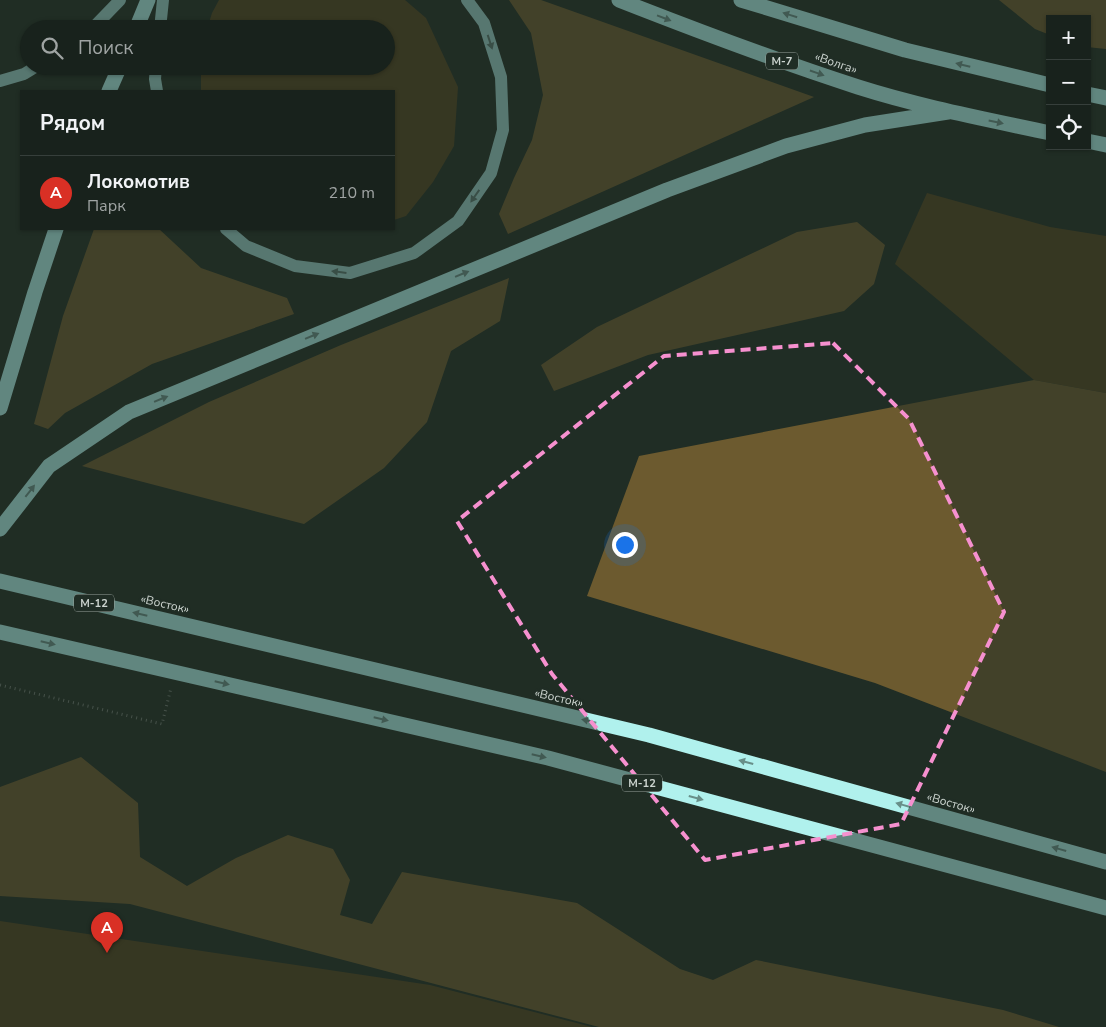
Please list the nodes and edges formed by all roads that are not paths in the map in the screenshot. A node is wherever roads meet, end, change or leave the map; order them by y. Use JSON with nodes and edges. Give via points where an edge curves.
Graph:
{"nodes":[{"id":1,"x":120,"y":0,"type":"edge"},
{"id":2,"x":148,"y":0,"type":"edge"},
{"id":3,"x":164,"y":0,"type":"edge"},
{"id":4,"x":467,"y":0,"type":"edge"},
{"id":5,"x":619,"y":0,"type":"edge"},
{"id":6,"x":741,"y":0,"type":"edge"},
{"id":7,"x":101,"y":20,"type":"edge"},
{"id":8,"x":140,"y":20,"type":"edge"},
{"id":9,"x":161,"y":20,"type":"edge"},
{"id":10,"x":21,"y":75,"type":"edge"},
{"id":11,"x":116,"y":75,"type":"edge"},
{"id":12,"x":155,"y":75,"type":"edge"},
{"id":13,"x":0,"y":81,"type":"edge"},
{"id":14,"x":1046,"y":84,"type":"edge"},
{"id":15,"x":109,"y":90,"type":"edge"},
{"id":16,"x":157,"y":90,"type":"edge"},
{"id":17,"x":1091,"y":95,"type":"edge"},
{"id":18,"x":1106,"y":98,"type":"edge"},
{"id":19,"x":948,"y":112,"type":"junction"},
{"id":20,"x":1046,"y":132,"type":"edge"},
{"id":21,"x":1091,"y":142,"type":"edge"},
{"id":22,"x":1106,"y":145,"type":"edge"},
{"id":23,"x":56,"y":230,"type":"edge"},
{"id":24,"x":227,"y":230,"type":"edge"},
{"id":25,"x":0,"y":408,"type":"edge"},
{"id":26,"x":0,"y":529,"type":"edge"},
{"id":27,"x":0,"y":581,"type":"edge"},
{"id":28,"x":0,"y":632,"type":"edge"},
{"id":29,"x":1106,"y":862,"type":"edge"},
{"id":30,"x":1106,"y":908,"type":"edge"}],
"edges":[{"from":1,"to":7,"type":"main road"},
{"from":2,"to":8,"type":"highway"},
{"from":3,"to":9,"type":"main road"},
{"from":4,"to":24,"type":"main road","one_way":true,"via":[[484,23],[501,77],[503,130],[491,172],[458,221],[414,253],[350,273],[295,266],[246,246]]},
{"from":5,"to":19,"type":"highway","name":"«Волга»","number":"М-7","one_way":true,"via":[[850,84]]},
{"from":14,"to":6,"type":"highway","one_way":true,"via":[[905,50]]},
{"from":10,"to":13,"type":"main road"},
{"from":11,"to":15,"type":"highway"},
{"from":12,"to":16,"type":"main road"},
{"from":17,"to":18,"type":"highway"},
{"from":19,"to":20,"type":"highway","name":"«Волга»","number":"М-7","one_way":true},
{"from":26,"to":19,"type":"highway","one_way":true,"via":[[49,466],[129,412],[667,190],[786,146],[865,125]]},
{"from":21,"to":22,"type":"highway"},
{"from":23,"to":25,"type":"highway"},
{"from":29,"to":27,"type":"highway","name":"«Восток»","number":"М-12","one_way":true,"via":[[649,735]]},
{"from":28,"to":30,"type":"highway","number":"М-12","one_way":true,"via":[[548,758]]}]}
